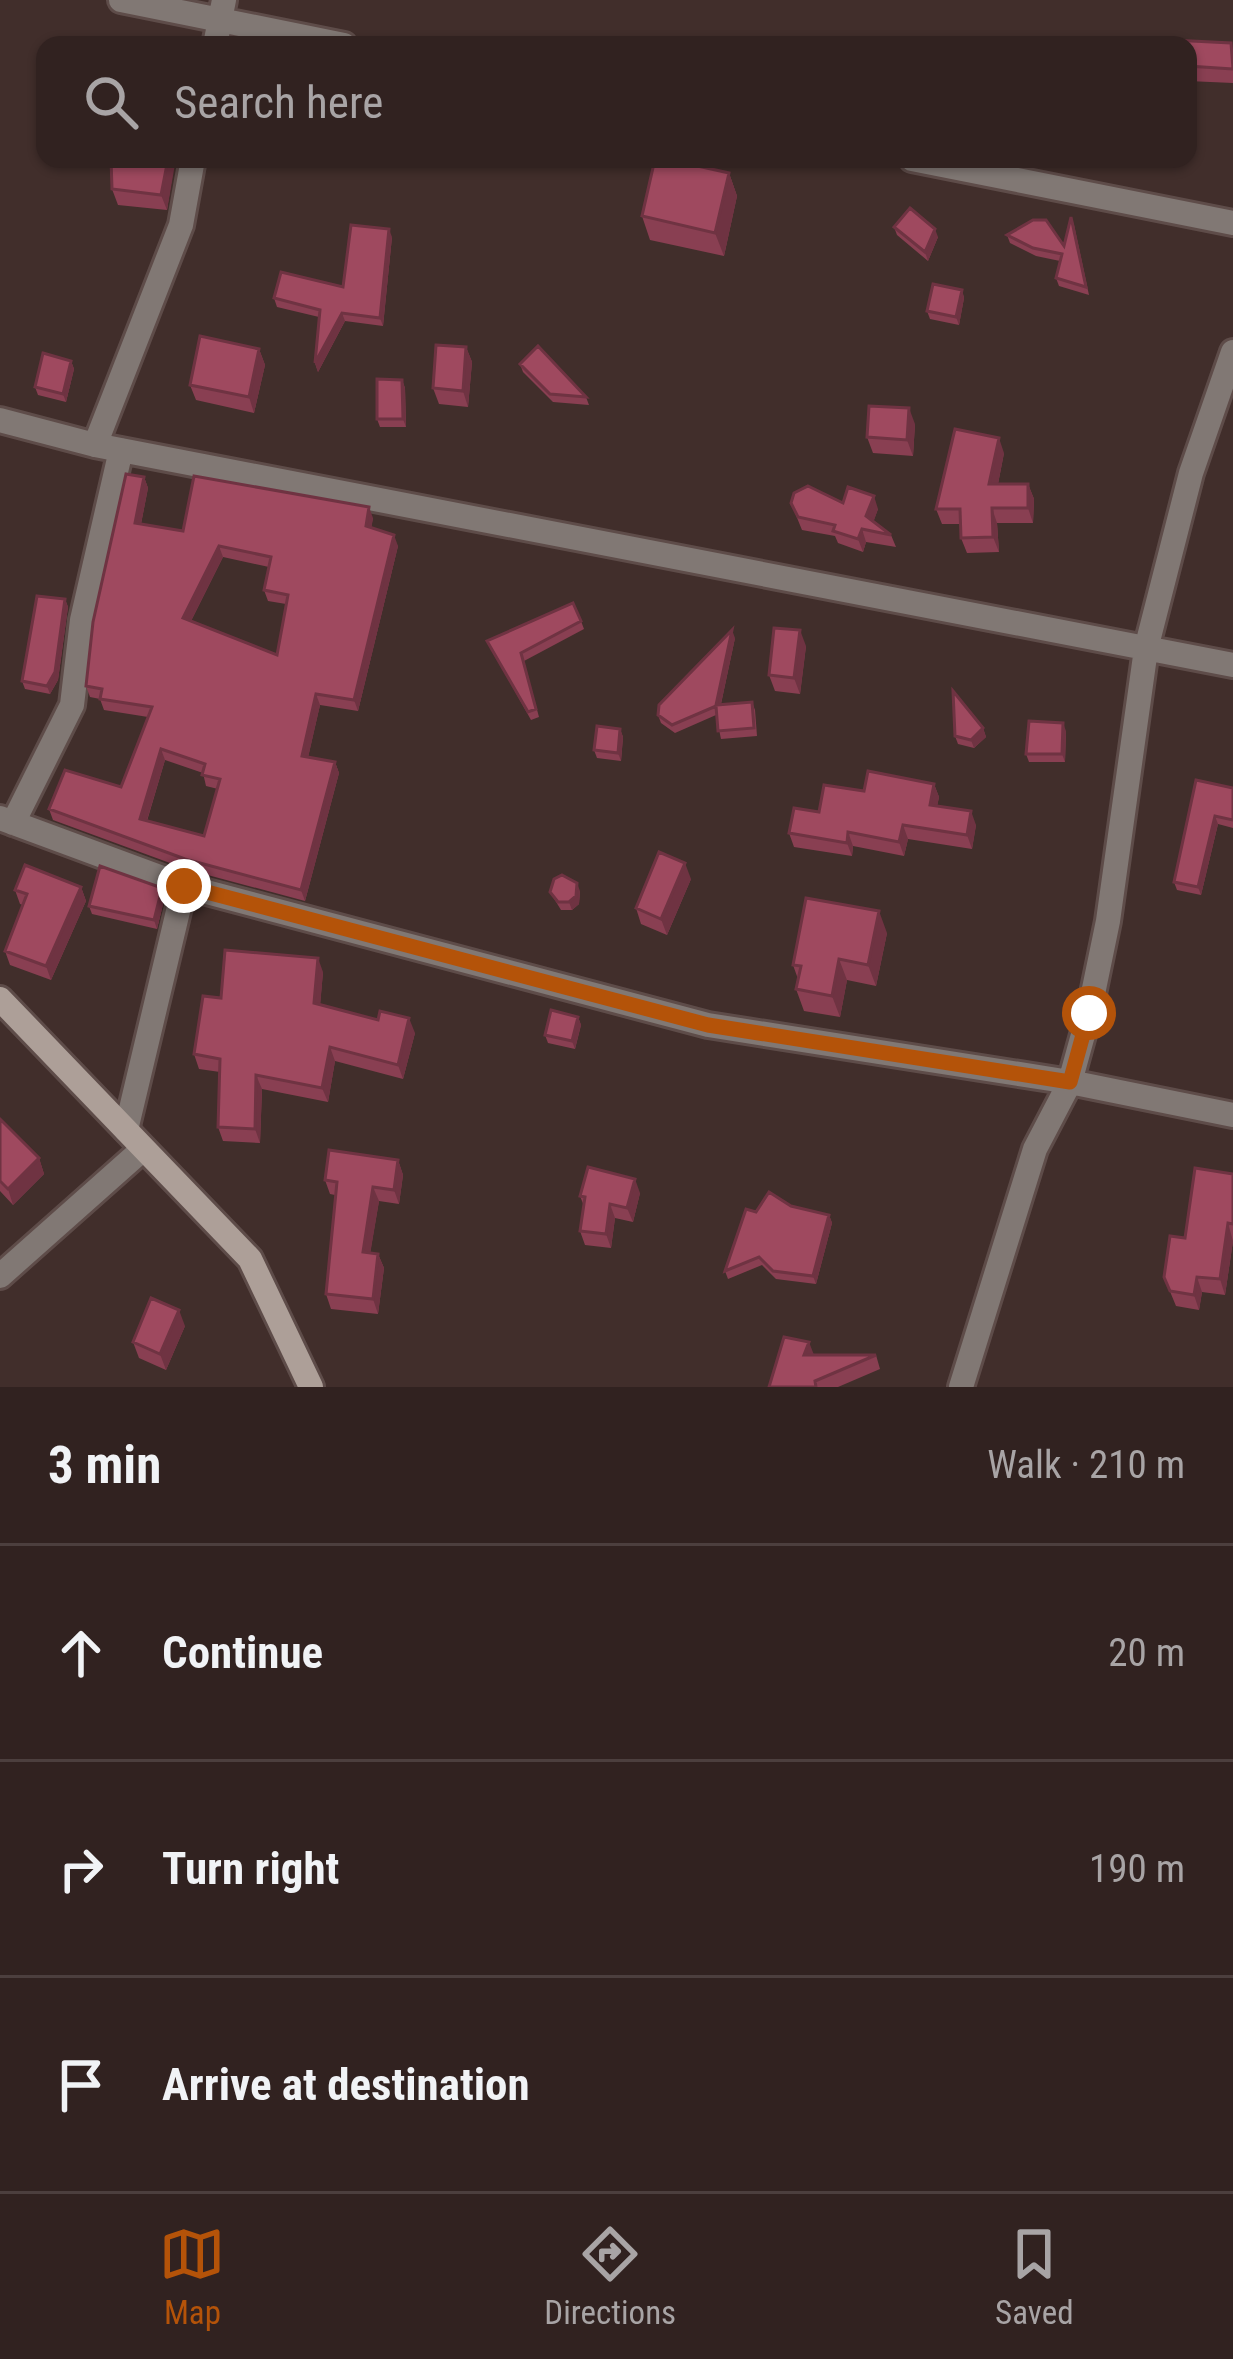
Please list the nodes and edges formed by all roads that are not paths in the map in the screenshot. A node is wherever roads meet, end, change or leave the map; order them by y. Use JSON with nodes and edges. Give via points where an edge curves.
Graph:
{"nodes":[{"id":1,"x":121,"y":0,"type":"edge"},
{"id":2,"x":220,"y":22,"type":"edge"},
{"id":3,"x":295,"y":36,"type":"edge"},
{"id":4,"x":192,"y":168,"type":"edge"},
{"id":5,"x":957,"y":168,"type":"edge"},
{"id":6,"x":1233,"y":223,"type":"edge"},
{"id":7,"x":1233,"y":352,"type":"edge"},
{"id":8,"x":0,"y":420,"type":"edge"},
{"id":9,"x":95,"y":445,"type":"junction"},
{"id":10,"x":121,"y":450,"type":"junction"},
{"id":11,"x":1146,"y":649,"type":"junction"},
{"id":12,"x":1233,"y":665,"type":"edge"},
{"id":13,"x":6,"y":820,"type":"edge"},
{"id":14,"x":184,"y":886,"type":"junction"},
{"id":15,"x":0,"y":999,"type":"edge"},
{"id":16,"x":1070,"y":1082,"type":"junction"},
{"id":17,"x":1233,"y":1115,"type":"edge"},
{"id":18,"x":135,"y":1140,"type":"junction"},
{"id":19,"x":0,"y":1276,"type":"edge"},
{"id":20,"x":310,"y":1387,"type":"edge"},
{"id":21,"x":961,"y":1387,"type":"edge"}],
"edges":[{"from":1,"to":2,"type":"street"},
{"from":2,"to":3,"type":"street"},
{"from":4,"to":9,"type":"street","via":[[181,224]]},
{"from":5,"to":6,"type":"street"},
{"from":7,"to":11,"type":"street","via":[[1191,473]]},
{"from":8,"to":9,"type":"street"},
{"from":9,"to":10,"type":"street"},
{"from":10,"to":11,"type":"street"},
{"from":10,"to":13,"type":"street","via":[[82,620],[72,705]]},
{"from":11,"to":12,"type":"street"},
{"from":11,"to":16,"type":"street","via":[[1108,920]]},
{"from":13,"to":14,"type":"street"},
{"from":14,"to":16,"type":"street","via":[[708,1025]]},
{"from":14,"to":18,"type":"street"},
{"from":15,"to":18,"type":"main road"},
{"from":16,"to":17,"type":"street"},
{"from":16,"to":21,"type":"street","via":[[1035,1149]]},
{"from":18,"to":19,"type":"street"},
{"from":18,"to":20,"type":"main road","via":[[250,1259]]}]}
